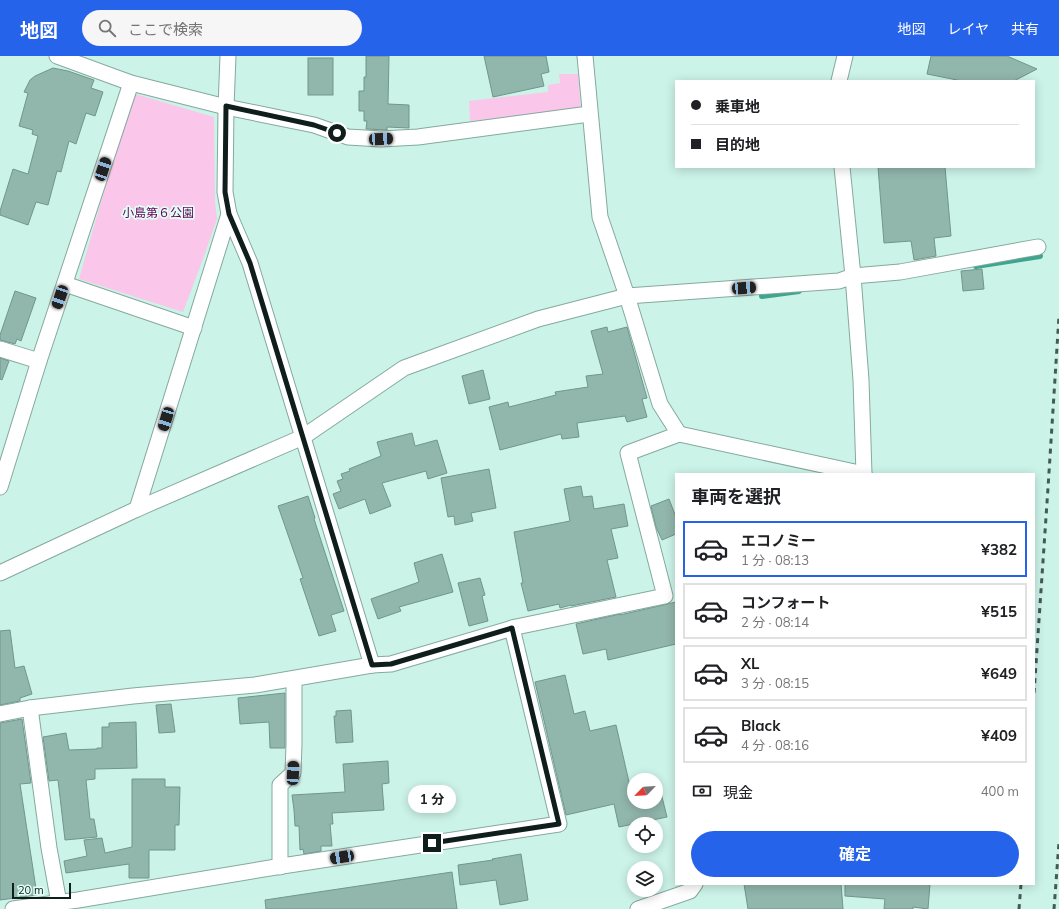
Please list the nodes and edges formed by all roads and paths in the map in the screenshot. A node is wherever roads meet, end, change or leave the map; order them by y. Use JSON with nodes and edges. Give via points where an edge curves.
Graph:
{"nodes":[{"id":1,"x":57,"y":56,"type":"edge"},
{"id":2,"x":228,"y":56,"type":"edge"},
{"id":3,"x":585,"y":56,"type":"edge"},
{"id":4,"x":845,"y":56,"type":"edge"},
{"id":5,"x":839,"y":80,"type":"edge"},
{"id":6,"x":131,"y":83,"type":"junction"},
{"id":7,"x":226,"y":106,"type":"junction"},
{"id":8,"x":590,"y":114,"type":"junction"},
{"id":9,"x":842,"y":168,"type":"edge"},
{"id":10,"x":229,"y":214,"type":"junction"},
{"id":11,"x":1038,"y":247,"type":"dead end"},
{"id":12,"x":853,"y":276,"type":"junction"},
{"id":13,"x":65,"y":284,"type":"junction"},
{"id":14,"x":626,"y":296,"type":"junction"},
{"id":15,"x":194,"y":328,"type":"junction"},
{"id":16,"x":0,"y":349,"type":"edge"},
{"id":17,"x":39,"y":361,"type":"junction"},
{"id":18,"x":678,"y":434,"type":"junction"},
{"id":19,"x":303,"y":438,"type":"junction"},
{"id":20,"x":859,"y":473,"type":"edge"},
{"id":21,"x":864,"y":473,"type":"edge"},
{"id":22,"x":0,"y":487,"type":"edge"},
{"id":23,"x":137,"y":509,"type":"junction"},
{"id":24,"x":0,"y":573,"type":"edge"},
{"id":25,"x":512,"y":628,"type":"junction"},
{"id":26,"x":372,"y":665,"type":"junction"},
{"id":27,"x":294,"y":679,"type":"junction"},
{"id":28,"x":30,"y":708,"type":"junction"},
{"id":29,"x":0,"y":714,"type":"edge"},
{"id":30,"x":280,"y":867,"type":"junction"},
{"id":31,"x":694,"y":885,"type":"edge"},
{"id":32,"x":59,"y":903,"type":"junction"},
{"id":33,"x":13,"y":909,"type":"edge"},
{"id":34,"x":638,"y":909,"type":"edge"}],
"edges":[{"from":1,"to":6,"type":"street"},
{"from":2,"to":7,"type":"street"},
{"from":3,"to":8,"type":"street"},
{"from":4,"to":5,"type":"street"},
{"from":6,"to":7,"type":"street"},
{"from":6,"to":13,"type":"street"},
{"from":7,"to":8,"type":"street","via":[[314,125],[348,137],[381,139],[418,137]]},
{"from":7,"to":10,"type":"street","via":[[225,192]]},
{"from":8,"to":14,"type":"street","via":[[600,217]]},
{"from":9,"to":12,"type":"street"},
{"from":10,"to":15,"type":"street"},
{"from":10,"to":19,"type":"street","via":[[250,263]]},
{"from":11,"to":12,"type":"street","via":[[900,272]]},
{"from":12,"to":14,"type":"street","via":[[839,281]]},
{"from":12,"to":21,"type":"street","via":[[861,380]]},
{"from":13,"to":15,"type":"street"},
{"from":13,"to":17,"type":"street"},
{"from":14,"to":18,"type":"street","via":[[660,404]]},
{"from":14,"to":19,"type":"street","via":[[538,319],[404,368]]},
{"from":15,"to":23,"type":"street"},
{"from":16,"to":17,"type":"street"},
{"from":17,"to":22,"type":"street"},
{"from":18,"to":20,"type":"street"},
{"from":18,"to":25,"type":"street","via":[[628,453],[665,596]]},
{"from":19,"to":23,"type":"street"},
{"from":19,"to":26,"type":"street"},
{"from":23,"to":24,"type":"street"},
{"from":25,"to":26,"type":"street","via":[[391,664]]},
{"from":25,"to":30,"type":"street","via":[[559,824]]},
{"from":26,"to":27,"type":"street"},
{"from":27,"to":28,"type":"street"},
{"from":27,"to":30,"type":"street","via":[[293,773],[280,786]]},
{"from":28,"to":29,"type":"street"},
{"from":28,"to":32,"type":"street"},
{"from":30,"to":32,"type":"street"},
{"from":31,"to":34,"type":"street","via":[[690,892]]},
{"from":32,"to":33,"type":"street"}]}
